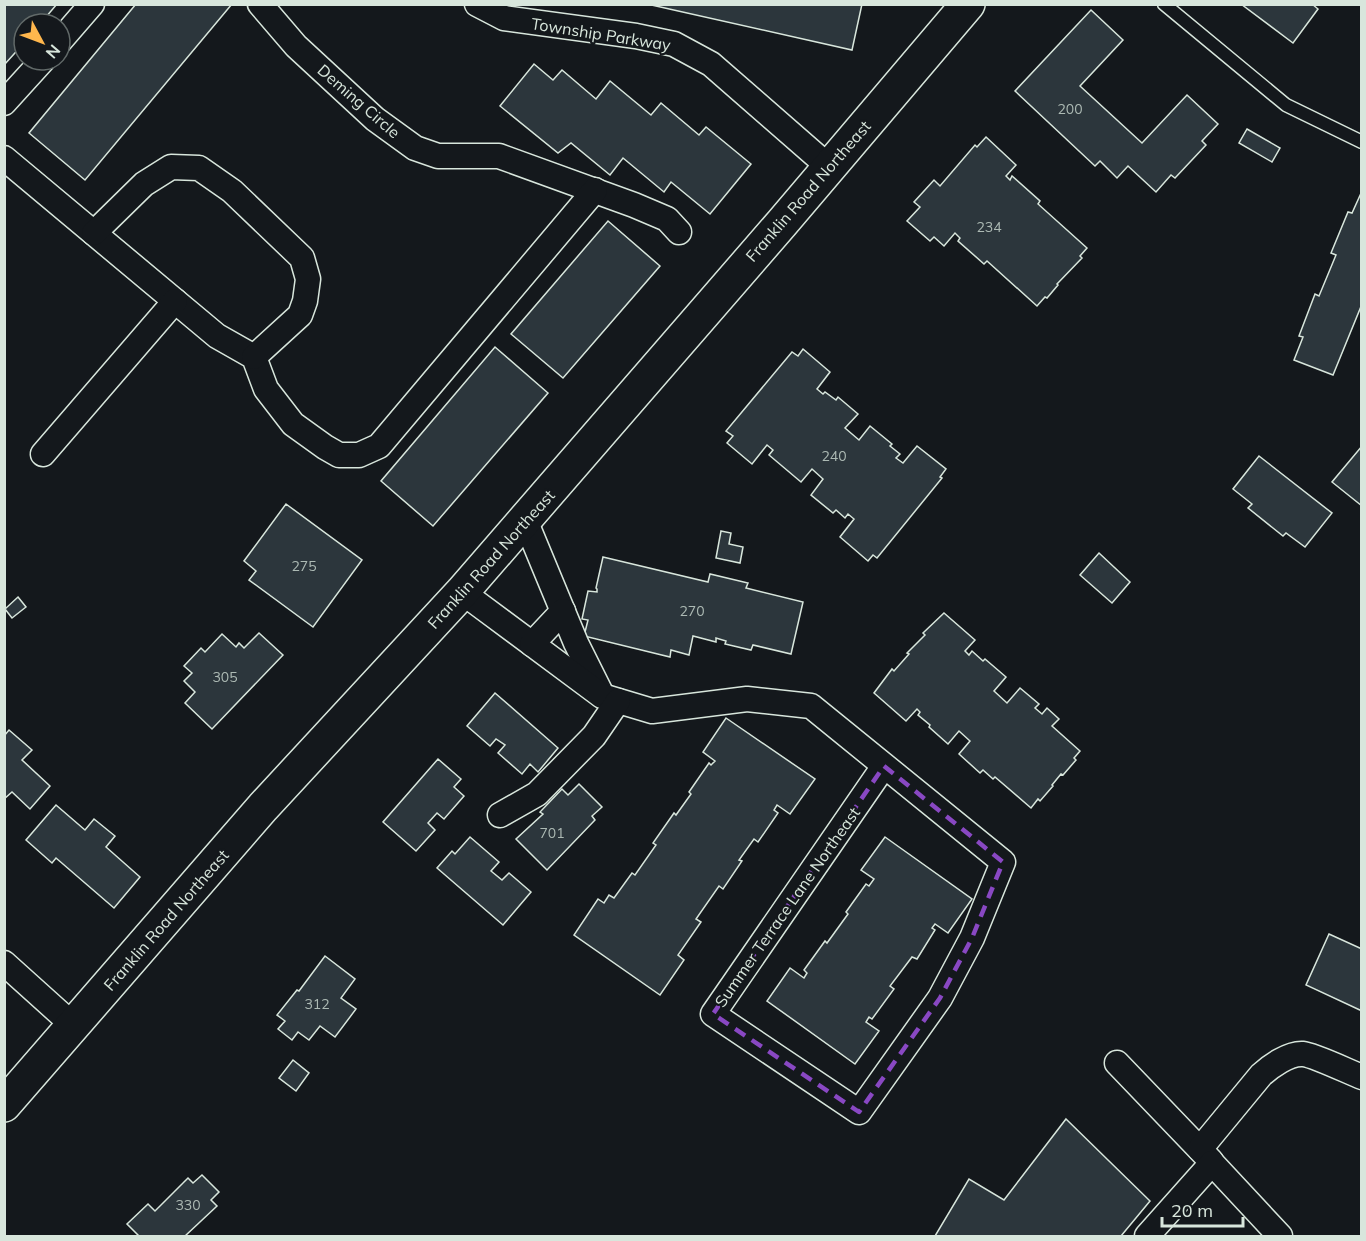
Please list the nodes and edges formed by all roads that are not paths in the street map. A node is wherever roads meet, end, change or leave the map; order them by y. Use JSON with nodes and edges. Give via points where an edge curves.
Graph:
{"nodes":[{"id":1,"x":92,"y":4,"type":"edge"},
{"id":2,"x":260,"y":4,"type":"edge"},
{"id":3,"x":477,"y":4,"type":"edge"},
{"id":4,"x":968,"y":4,"type":"edge"},
{"id":5,"x":1164,"y":4,"type":"edge"},
{"id":6,"x":72,"y":26,"type":"edge"},
{"id":7,"x":32,"y":72,"type":"edge"},
{"id":8,"x":4,"y":103,"type":"edge"},
{"id":9,"x":1362,"y":142,"type":"edge"},
{"id":10,"x":4,"y":158,"type":"edge"},
{"id":11,"x":829,"y":167,"type":"junction"},
{"id":12,"x":595,"y":190,"type":"junction"},
{"id":13,"x":679,"y":232,"type":"dead end"},
{"id":14,"x":94,"y":233,"type":"junction"},
{"id":15,"x":175,"y":301,"type":"junction"},
{"id":16,"x":254,"y":357,"type":"junction"},
{"id":17,"x":43,"y":454,"type":"dead end"},
{"id":18,"x":525,"y":520,"type":"junction"},
{"id":19,"x":462,"y":592,"type":"junction"},
{"id":20,"x":563,"y":611,"type":"junction"},
{"id":21,"x":532,"y":644,"type":"junction"},
{"id":22,"x":610,"y":698,"type":"junction"},
{"id":23,"x":884,"y":766,"type":"junction"},
{"id":24,"x":500,"y":815,"type":"dead end"},
{"id":25,"x":4,"y":963,"type":"edge"},
{"id":26,"x":74,"y":1026,"type":"junction"},
{"id":27,"x":1117,"y":1063,"type":"dead end"},
{"id":28,"x":1362,"y":1077,"type":"edge"},
{"id":29,"x":4,"y":1105,"type":"edge"},
{"id":30,"x":1206,"y":1156,"type":"junction"},
{"id":31,"x":1147,"y":1236,"type":"edge"},
{"id":32,"x":1280,"y":1236,"type":"edge"}],
"edges":[{"from":1,"to":6,"type":"street"},
{"from":2,"to":12,"type":"street","name":"Deming Circle","via":[[296,46],[366,111],[415,148],[438,156],[499,156]]},
{"from":3,"to":11,"type":"street","name":"Township Parkway","via":[[504,18],[674,44],[711,64]]},
{"from":4,"to":11,"type":"street","name":"Franklin Road Northeast"},
{"from":5,"to":9,"type":"lane","via":[[1286,105]]},
{"from":7,"to":8,"type":"street"},
{"from":10,"to":14,"type":"street"},
{"from":11,"to":18,"type":"street","name":"Franklin Road Northeast"},
{"from":12,"to":13,"type":"street","name":"Deming Circle","via":[[667,219]]},
{"from":12,"to":16,"type":"street","via":[[379,446],[359,455],[339,455],[292,424],[266,388]]},
{"from":14,"to":15,"type":"street"},
{"from":14,"to":16,"type":"street","via":[[144,184],[171,167],[199,168],[232,191],[302,258],[308,279],[300,315]]},
{"from":15,"to":16,"type":"street","via":[[217,336]]},
{"from":15,"to":17,"type":"street"},
{"from":18,"to":19,"type":"street","name":"Franklin Road Northeast"},
{"from":18,"to":20,"type":"street"},
{"from":19,"to":21,"type":"street","name":"Summer Terrace Lane Northeast"},
{"from":19,"to":26,"type":"street","name":"Franklin Road Northeast","via":[[263,807]]},
{"from":20,"to":21,"type":"street"},
{"from":20,"to":22,"type":"street"},
{"from":21,"to":22,"type":"street","name":"Summer Terrace Lane Northeast"},
{"from":22,"to":23,"type":"street","name":"Summer Terrace Lane Northeast","via":[[652,711],[747,699],[811,706]]},
{"from":22,"to":24,"type":"street","via":[[594,736],[537,794]]},
{"from":23,"to":23,"type":"street","name":"Summer Terrace Lane Northeast","via":[[1003,862],[972,938],[940,998],[859,1112],[713,1014]]},
{"from":25,"to":26,"type":"street"},
{"from":26,"to":29,"type":"street","name":"Franklin Road Northeast"},
{"from":27,"to":30,"type":"street"},
{"from":28,"to":30,"type":"street","via":[[1303,1054],[1271,1066]]},
{"from":30,"to":31,"type":"street"},
{"from":30,"to":32,"type":"street"}]}
